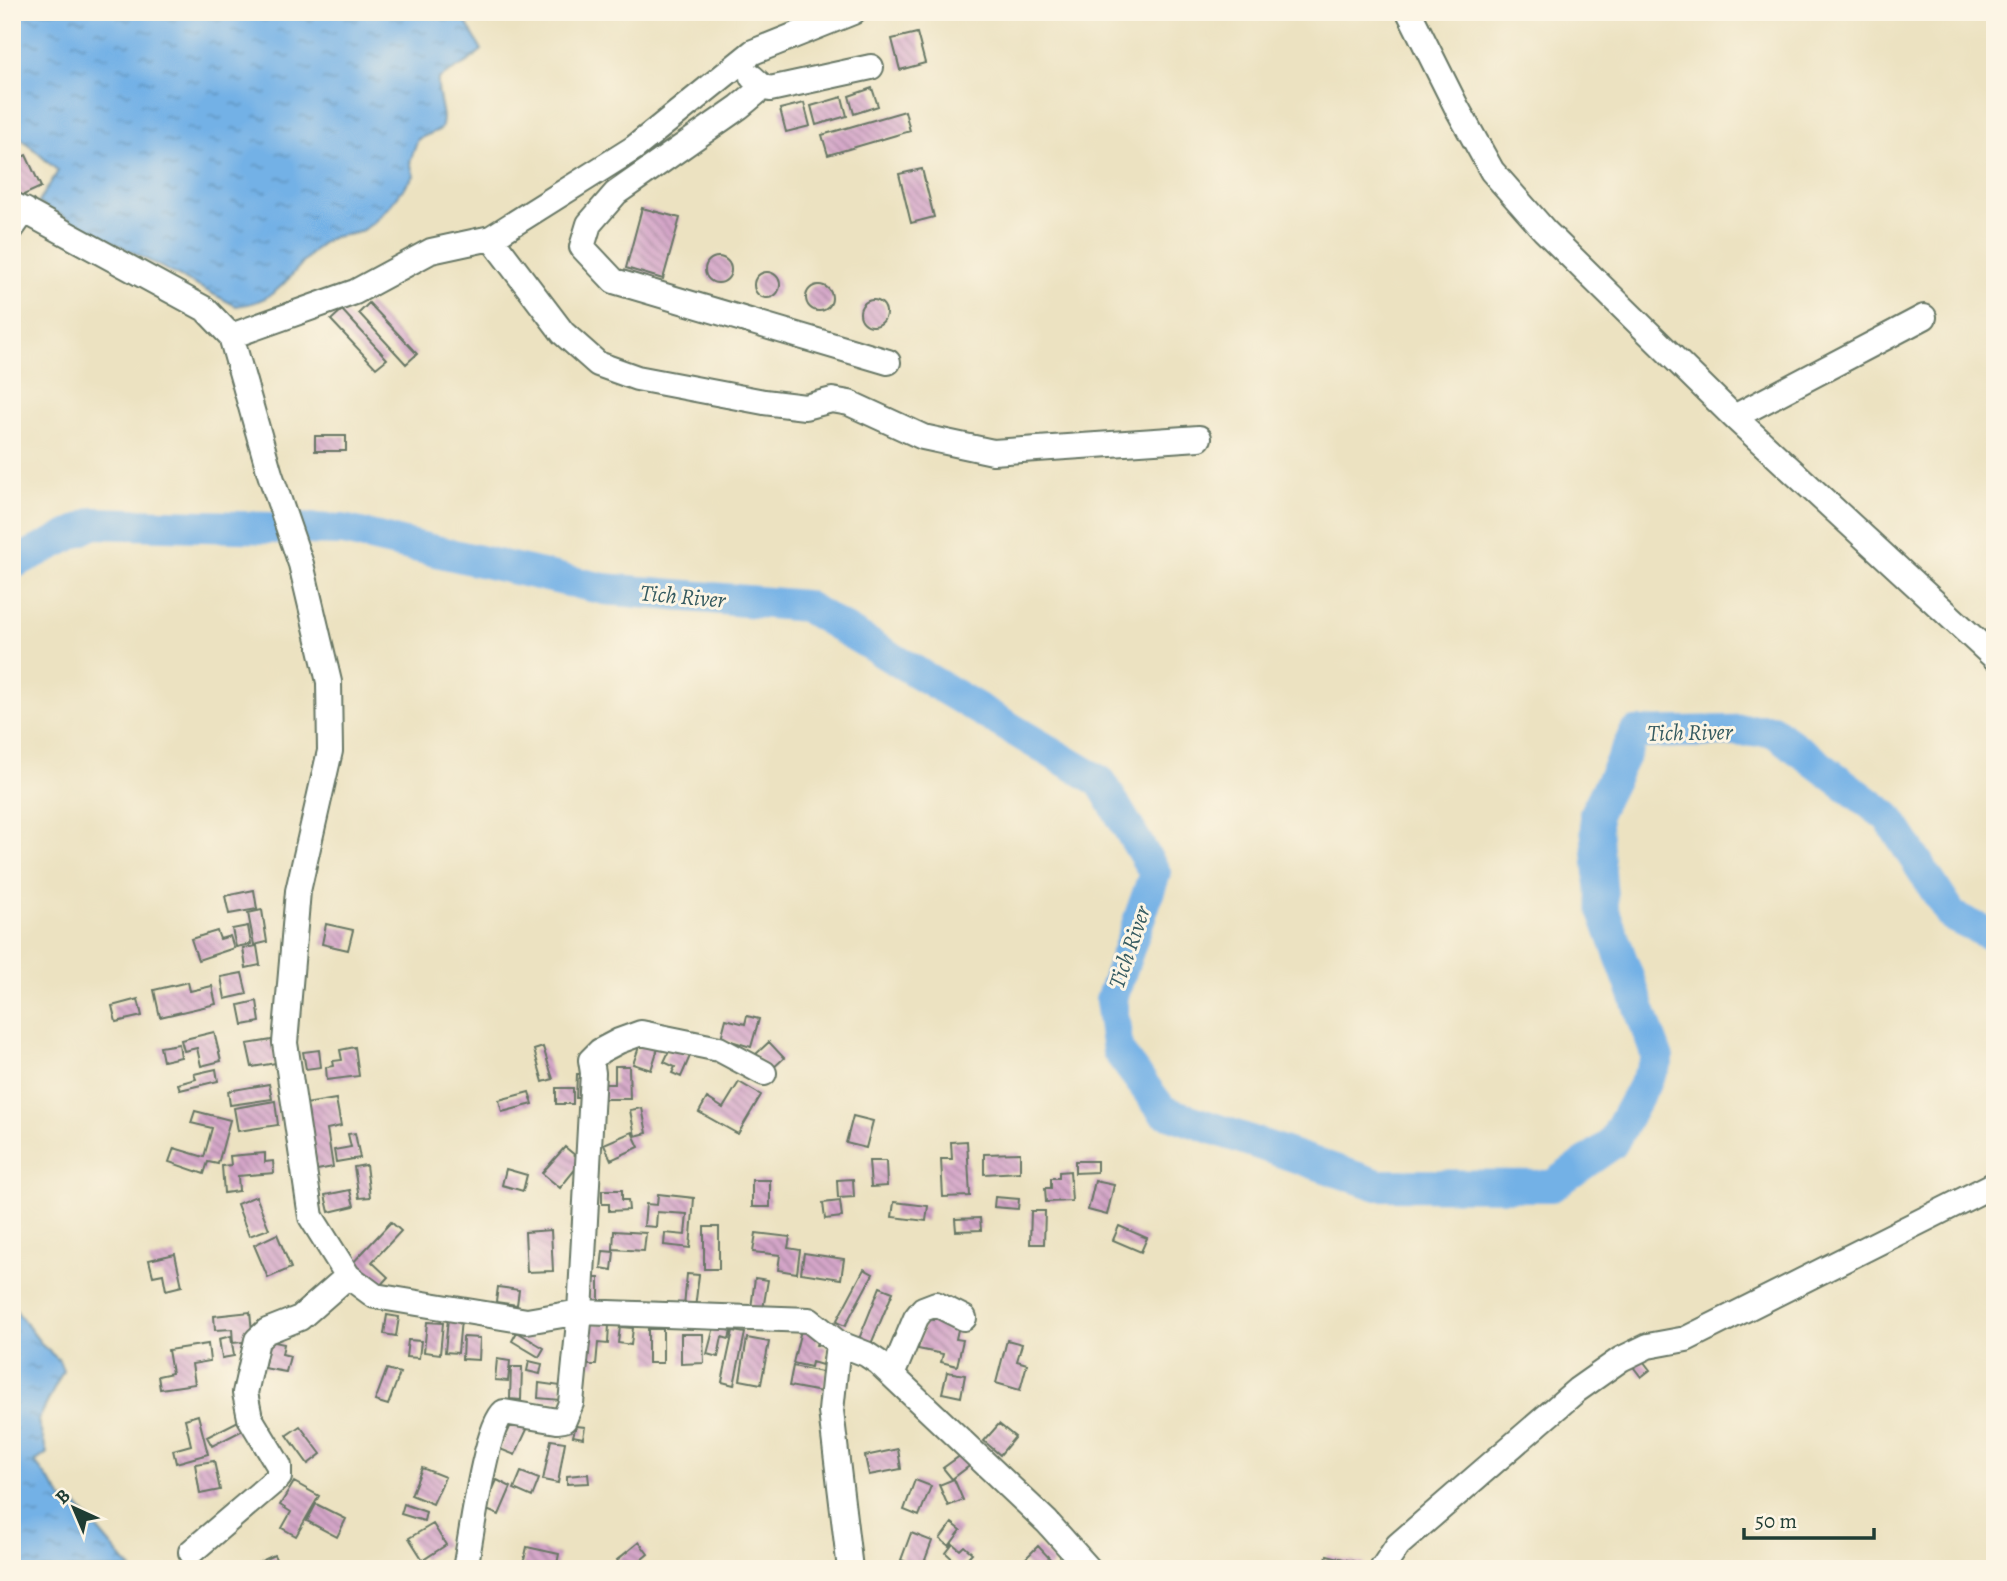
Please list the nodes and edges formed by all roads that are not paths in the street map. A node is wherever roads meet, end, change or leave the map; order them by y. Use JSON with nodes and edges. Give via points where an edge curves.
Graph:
{"nodes":[{"id":1,"x":853,"y":12,"type":"edge"},
{"id":2,"x":1409,"y":12,"type":"edge"},
{"id":3,"x":738,"y":64,"type":"junction"},
{"id":4,"x":871,"y":67,"type":"dead end"},
{"id":5,"x":763,"y":87,"type":"junction"},
{"id":6,"x":16,"y":214,"type":"edge"},
{"id":7,"x":491,"y":238,"type":"junction"},
{"id":8,"x":1924,"y":317,"type":"dead end"},
{"id":9,"x":231,"y":336,"type":"junction"},
{"id":10,"x":888,"y":362,"type":"dead end"},
{"id":11,"x":1734,"y":417,"type":"junction"},
{"id":12,"x":1199,"y":438,"type":"dead end"},
{"id":13,"x":1995,"y":657,"type":"edge"},
{"id":14,"x":764,"y":1073,"type":"dead end"},
{"id":15,"x":1995,"y":1184,"type":"edge"},
{"id":16,"x":348,"y":1276,"type":"junction"},
{"id":17,"x":580,"y":1312,"type":"junction"},
{"id":18,"x":964,"y":1318,"type":"dead end"},
{"id":19,"x":838,"y":1343,"type":"junction"},
{"id":20,"x":892,"y":1375,"type":"junction"},
{"id":21,"x":191,"y":1552,"type":"dead end"},
{"id":22,"x":465,"y":1569,"type":"edge"},
{"id":23,"x":850,"y":1569,"type":"edge"},
{"id":24,"x":1089,"y":1569,"type":"edge"},
{"id":25,"x":1382,"y":1569,"type":"edge"}],
"edges":[{"from":1,"to":3,"type":"street","via":[[753,52]]},
{"from":2,"to":11,"type":"street","via":[[1492,171],[1544,230]]},
{"from":3,"to":5,"type":"street"},
{"from":3,"to":7,"type":"street","via":[[634,148]]},
{"from":4,"to":5,"type":"street","via":[[782,88]]},
{"from":5,"to":10,"type":"street","via":[[616,192],[589,224],[582,247],[614,281]]},
{"from":6,"to":9,"type":"street","via":[[205,309]]},
{"from":7,"to":9,"type":"street","via":[[431,251],[355,292]]},
{"from":7,"to":12,"type":"street","via":[[564,333],[598,364],[637,379],[777,404],[805,407],[832,400],[849,402],[923,437],[993,452]]},
{"from":8,"to":11,"type":"street"},
{"from":9,"to":16,"type":"street","via":[[300,564],[329,682],[330,751],[298,891],[285,1043],[311,1217]]},
{"from":11,"to":13,"type":"street"},
{"from":14,"to":17,"type":"street","via":[[719,1049],[641,1033],[600,1051],[591,1060]]},
{"from":15,"to":25,"type":"street","via":[[1686,1339],[1648,1346],[1620,1359],[1577,1390],[1398,1545]]},
{"from":16,"to":17,"type":"street","via":[[375,1296],[527,1321]]},
{"from":16,"to":21,"type":"street","via":[[300,1318],[257,1340],[245,1393],[250,1418],[279,1466],[279,1477]]},
{"from":17,"to":19,"type":"street","via":[[809,1320]]},
{"from":17,"to":22,"type":"street","via":[[571,1403],[564,1420],[504,1412],[496,1421]]},
{"from":18,"to":20,"type":"street","via":[[936,1304],[923,1309]]},
{"from":19,"to":20,"type":"street","via":[[866,1354]]},
{"from":19,"to":23,"type":"street","via":[[831,1411]]},
{"from":20,"to":24,"type":"street","via":[[1047,1522]]}]}
